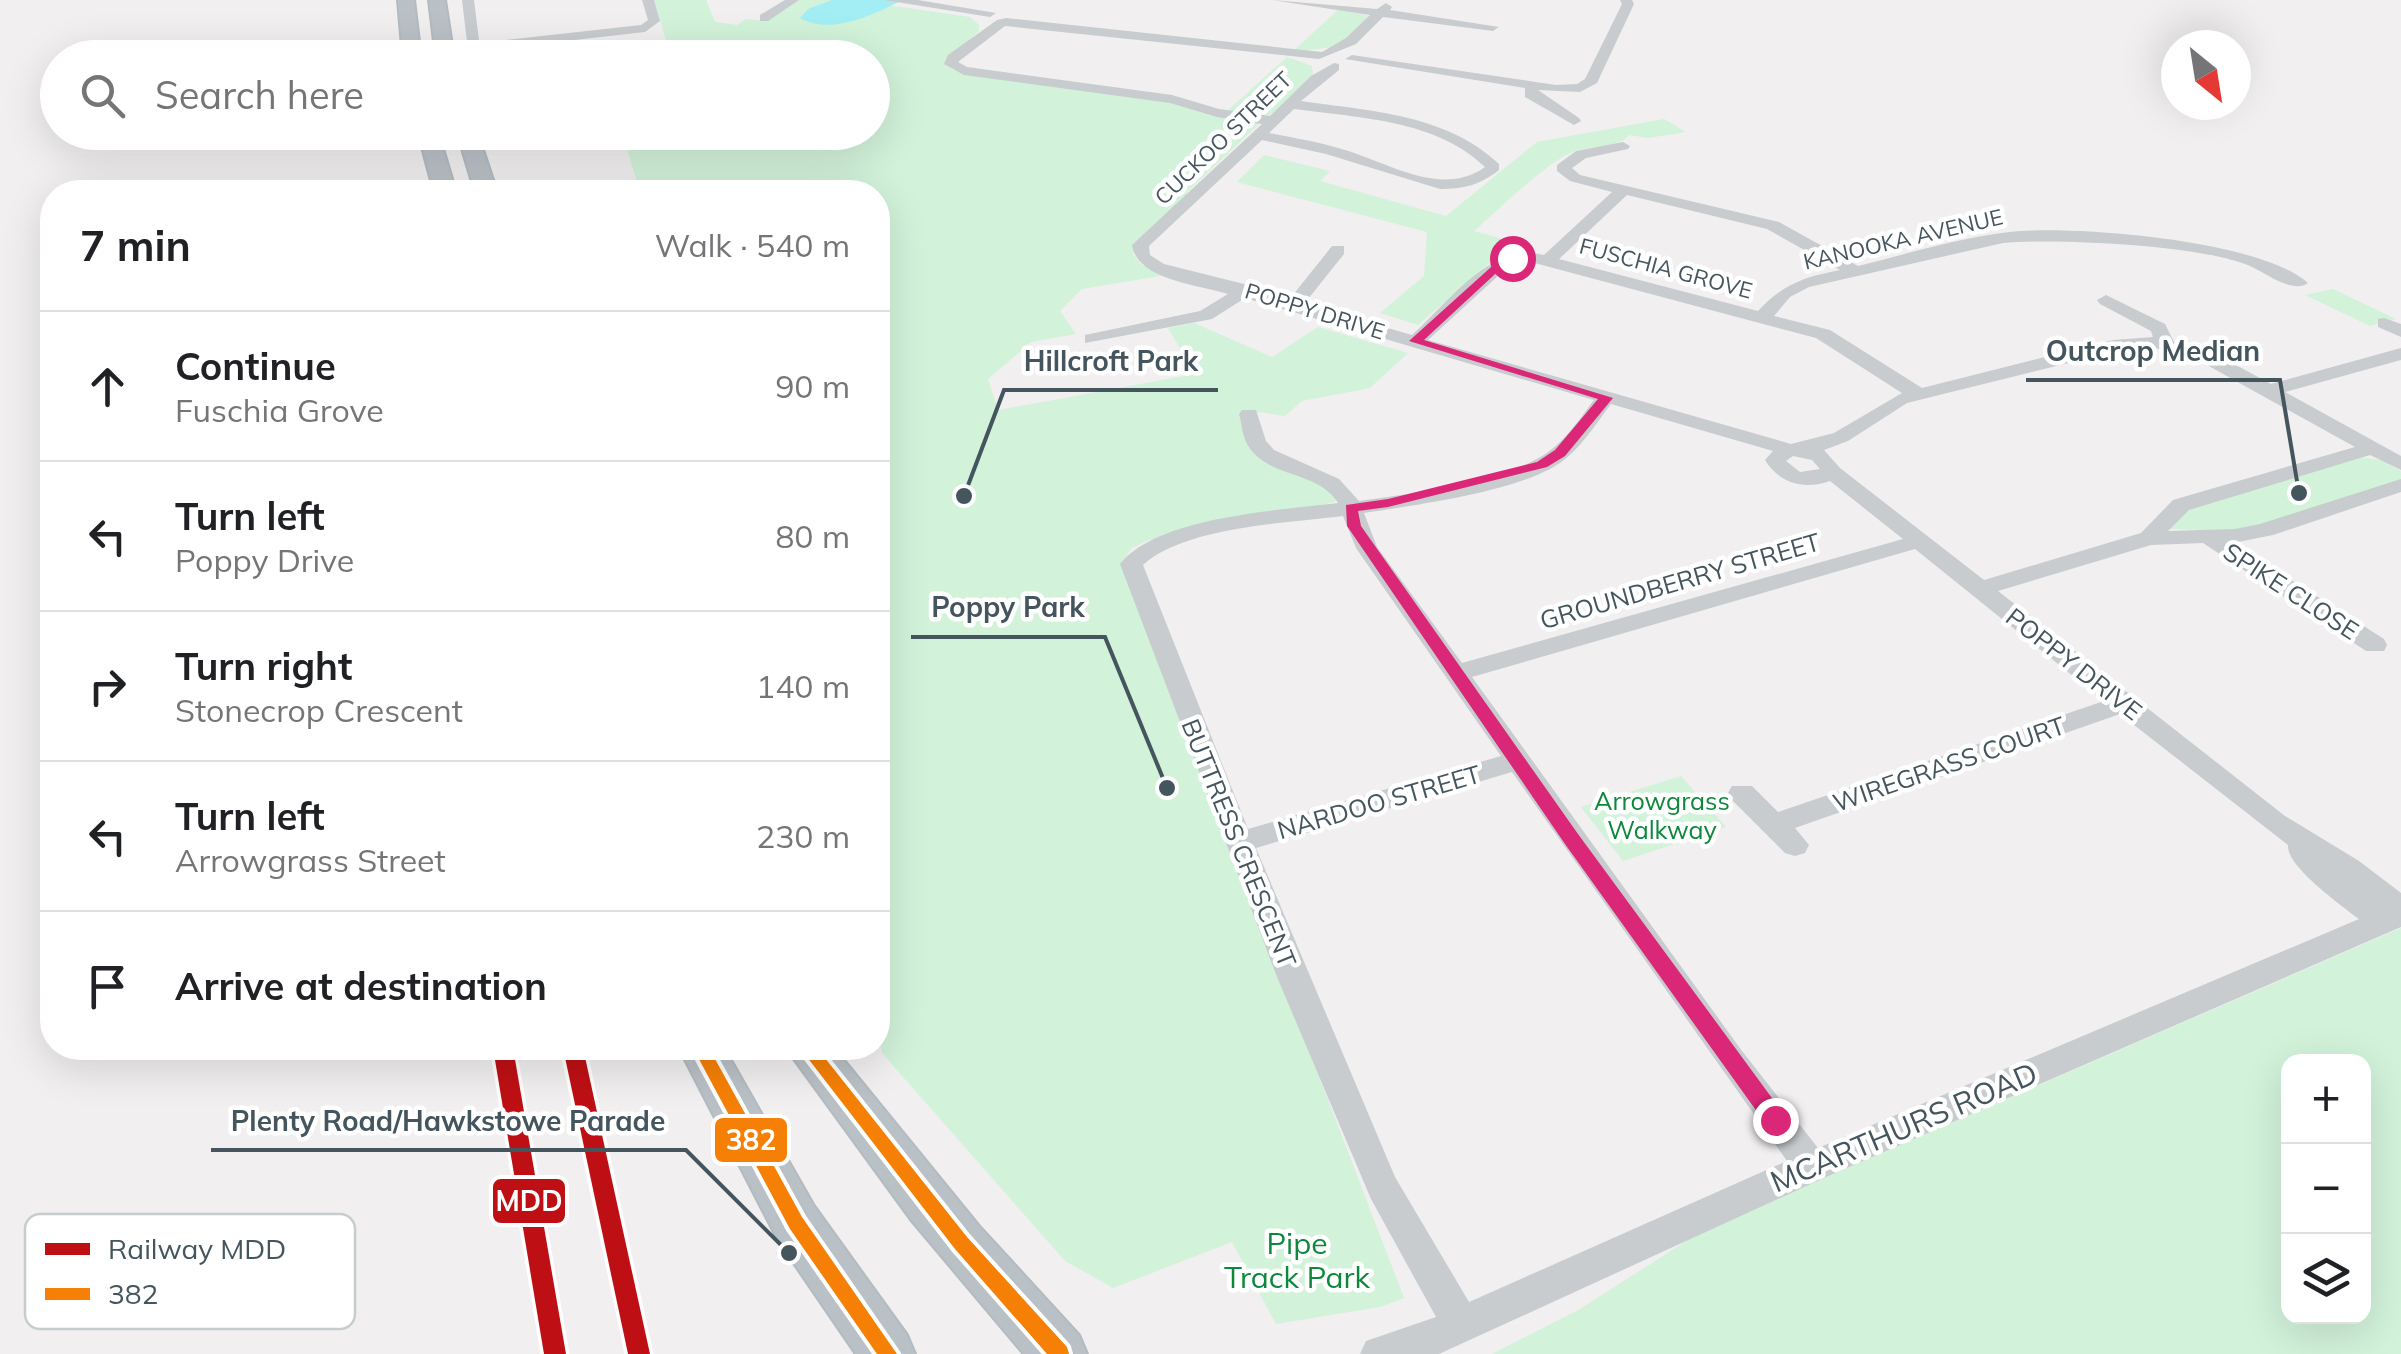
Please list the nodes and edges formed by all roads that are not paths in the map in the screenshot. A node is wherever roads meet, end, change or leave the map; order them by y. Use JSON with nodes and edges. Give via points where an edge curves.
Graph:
{"nodes":[{"id":1,"x":406,"y":0,"type":"edge"},
{"id":2,"x":436,"y":0,"type":"edge"},
{"id":3,"x":468,"y":0,"type":"edge"},
{"id":4,"x":648,"y":0,"type":"edge"},
{"id":5,"x":793,"y":0,"type":"edge"},
{"id":6,"x":890,"y":0,"type":"edge"},
{"id":7,"x":1278,"y":0,"type":"edge"},
{"id":8,"x":1393,"y":0,"type":"edge"},
{"id":9,"x":1621,"y":4,"type":"edge"},
{"id":10,"x":1380,"y":13,"type":"junction"},
{"id":11,"x":764,"y":18,"type":"dead end"},
{"id":12,"x":999,"y":18,"type":"junction"},
{"id":13,"x":1493,"y":27,"type":"dead end"},
{"id":14,"x":410,"y":40,"type":"edge"},
{"id":15,"x":442,"y":40,"type":"edge"},
{"id":16,"x":472,"y":40,"type":"edge"},
{"id":17,"x":536,"y":40,"type":"edge"},
{"id":18,"x":1350,"y":41,"type":"junction"},
{"id":19,"x":1330,"y":62,"type":"junction"},
{"id":20,"x":1536,"y":86,"type":"junction"},
{"id":21,"x":1290,"y":104,"type":"junction"},
{"id":22,"x":1272,"y":121,"type":"junction"},
{"id":23,"x":1574,"y":121,"type":"dead end"},
{"id":24,"x":1258,"y":135,"type":"junction"},
{"id":25,"x":1623,"y":146,"type":"dead end"},
{"id":26,"x":433,"y":150,"type":"edge"},
{"id":27,"x":473,"y":150,"type":"edge"},
{"id":28,"x":442,"y":180,"type":"edge"},
{"id":29,"x":482,"y":180,"type":"edge"},
{"id":30,"x":1624,"y":190,"type":"junction"},
{"id":31,"x":1338,"y":250,"type":"dead end"},
{"id":32,"x":1149,"y":256,"type":"joint"},
{"id":33,"x":1549,"y":260,"type":"junction"},
{"id":34,"x":1855,"y":270,"type":"junction"},
{"id":35,"x":2278,"y":284,"type":"dead end"},
{"id":36,"x":1246,"y":290,"type":"junction"},
{"id":37,"x":2106,"y":300,"type":"dead end"},
{"id":38,"x":1294,"y":305,"type":"junction"},
{"id":39,"x":1763,"y":317,"type":"junction"},
{"id":40,"x":1089,"y":338,"type":"dead end"},
{"id":41,"x":2164,"y":340,"type":"junction"},
{"id":42,"x":1416,"y":341,"type":"junction"},
{"id":43,"x":2401,"y":354,"type":"edge"},
{"id":44,"x":2268,"y":391,"type":"junction"},
{"id":45,"x":1918,"y":394,"type":"junction"},
{"id":46,"x":1606,"y":398,"type":"junction"},
{"id":47,"x":1249,"y":414,"type":"dead end"},
{"id":48,"x":1841,"y":436,"type":"junction"},
{"id":49,"x":2373,"y":448,"type":"junction"},
{"id":50,"x":1790,"y":454,"type":"junction"},
{"id":51,"x":2401,"y":464,"type":"edge"},
{"id":52,"x":1824,"y":471,"type":"junction"},
{"id":53,"x":2401,"y":486,"type":"edge"},
{"id":54,"x":1350,"y":508,"type":"junction"},
{"id":55,"x":2207,"y":536,"type":"junction"},
{"id":56,"x":2149,"y":538,"type":"junction"},
{"id":57,"x":1920,"y":540,"type":"junction"},
{"id":58,"x":1980,"y":589,"type":"junction"},
{"id":59,"x":2376,"y":645,"type":"dead end"},
{"id":60,"x":1456,"y":674,"type":"junction"},
{"id":61,"x":2124,"y":704,"type":"junction"},
{"id":62,"x":1518,"y":762,"type":"junction"},
{"id":63,"x":1742,"y":794,"type":"dead end"},
{"id":64,"x":1774,"y":824,"type":"junction"},
{"id":65,"x":1241,"y":842,"type":"junction"},
{"id":66,"x":1795,"y":845,"type":"dead end"},
{"id":67,"x":2395,"y":915,"type":"edge"},
{"id":68,"x":707,"y":1060,"type":"edge"},
{"id":69,"x":817,"y":1060,"type":"edge"},
{"id":70,"x":1812,"y":1167,"type":"junction"},
{"id":71,"x":1461,"y":1325,"type":"junction"},
{"id":72,"x":1397,"y":1352,"type":"edge"},
{"id":73,"x":888,"y":1354,"type":"edge"},
{"id":74,"x":1060,"y":1354,"type":"edge"}],
"edges":[{"from":1,"to":14,"type":"highway"},
{"from":2,"to":15,"type":"highway"},
{"from":3,"to":16,"type":"street"},
{"from":4,"to":17,"type":"street","via":[[654,21],[645,28]]},
{"from":5,"to":11,"type":"street"},
{"from":6,"to":12,"type":"street"},
{"from":7,"to":10,"type":"street"},
{"from":8,"to":10,"type":"street","name":"CUCKOO STREET"},
{"from":9,"to":20,"type":"street","via":[[1589,85]]},
{"from":10,"to":13,"type":"street"},
{"from":10,"to":18,"type":"street","name":"CUCKOO STREET"},
{"from":12,"to":19,"type":"street"},
{"from":12,"to":22,"type":"street","via":[[958,57],[956,69],[1172,98]]},
{"from":18,"to":19,"type":"street"},
{"from":18,"to":19,"type":"street","name":"CUCKOO STREET"},
{"from":19,"to":20,"type":"street"},
{"from":19,"to":21,"type":"street","name":"CUCKOO STREET"},
{"from":20,"to":23,"type":"street","via":[[1530,94]]},
{"from":21,"to":22,"type":"street","name":"CUCKOO STREET"},
{"from":21,"to":24,"type":"street","via":[[1418,125],[1463,144],[1494,167],[1475,181],[1443,182]]},
{"from":22,"to":24,"type":"street","name":"CUCKOO STREET"},
{"from":24,"to":32,"type":"street","name":"CUCKOO STREET","via":[[1160,230]]},
{"from":25,"to":30,"type":"street","via":[[1581,154],[1562,166],[1575,178]]},
{"from":26,"to":28,"type":"highway"},
{"from":27,"to":29,"type":"highway"},
{"from":30,"to":33,"type":"street"},
{"from":30,"to":34,"type":"street","via":[[1784,229]]},
{"from":31,"to":38,"type":"street"},
{"from":32,"to":36,"type":"street","name":"POPPY DRIVE","via":[[1158,268]]},
{"from":33,"to":39,"type":"street","name":"FUSCHIA GROVE"},
{"from":33,"to":42,"type":"street","name":"FUSCHIA GROVE","via":[[1504,261]]},
{"from":34,"to":35,"type":"street","name":"KANOOKA AVENUE","via":[[2034,235],[2212,249],[2306,282]]},
{"from":34,"to":39,"type":"street","name":"KANOOKA AVENUE","via":[[1792,288]]},
{"from":36,"to":38,"type":"street","name":"POPPY DRIVE"},
{"from":36,"to":40,"type":"street","via":[[1206,316]]},
{"from":37,"to":41,"type":"street","via":[[2153,324]]},
{"from":38,"to":42,"type":"street","name":"POPPY DRIVE"},
{"from":39,"to":45,"type":"street","name":"FUSCHIA GROVE","via":[[1835,339]]},
{"from":41,"to":44,"type":"street"},
{"from":41,"to":45,"type":"street","via":[[2113,346]]},
{"from":42,"to":46,"type":"street","name":"POPPY DRIVE"},
{"from":43,"to":44,"type":"street"},
{"from":44,"to":49,"type":"street"},
{"from":45,"to":48,"type":"street"},
{"from":46,"to":50,"type":"street","name":"POPPY DRIVE"},
{"from":46,"to":54,"type":"street","via":[[1560,453],[1542,464]]},
{"from":47,"to":54,"type":"street","via":[[1266,452],[1330,483]]},
{"from":48,"to":50,"type":"street"},
{"from":48,"to":52,"type":"street"},
{"from":49,"to":51,"type":"street"},
{"from":49,"to":56,"type":"street","via":[[2181,504]]},
{"from":50,"to":52,"type":"street"},
{"from":50,"to":52,"type":"street","via":[[1785,473]]},
{"from":52,"to":57,"type":"street","name":"POPPY DRIVE"},
{"from":53,"to":55,"type":"street","via":[[2265,530]]},
{"from":54,"to":60,"type":"street","via":[[1358,535]]},
{"from":54,"to":65,"type":"street","name":"BUTTRESS CRESCENT","via":[[1301,512],[1155,545],[1131,564]]},
{"from":55,"to":56,"type":"street"},
{"from":55,"to":59,"type":"street","name":"SPIKE CLOSE"},
{"from":56,"to":58,"type":"street"},
{"from":57,"to":58,"type":"street","name":"POPPY DRIVE"},
{"from":57,"to":60,"type":"street","name":"GROUNDBERRY STREET"},
{"from":58,"to":61,"type":"street","name":"POPPY DRIVE"},
{"from":60,"to":62,"type":"street"},
{"from":61,"to":64,"type":"street","name":"WIREGRASS COURT"},
{"from":61,"to":67,"type":"street","name":"POPPY DRIVE","via":[[2275,823],[2328,878]]},
{"from":62,"to":65,"type":"street","name":"NARDOO STREET"},
{"from":62,"to":70,"type":"street"},
{"from":63,"to":64,"type":"street"},
{"from":64,"to":66,"type":"street"},
{"from":65,"to":71,"type":"street","name":"BUTTRESS CRESCENT","via":[[1383,1188]]},
{"from":67,"to":70,"type":"street","name":"MCARTHURS ROAD"},
{"from":68,"to":73,"type":"highway","via":[[796,1224]]},
{"from":69,"to":74,"type":"highway","via":[[923,1200]]},
{"from":70,"to":71,"type":"street","name":"MCARTHURS ROAD"},
{"from":71,"to":72,"type":"street","name":"MCARTHURS ROAD"}]}
